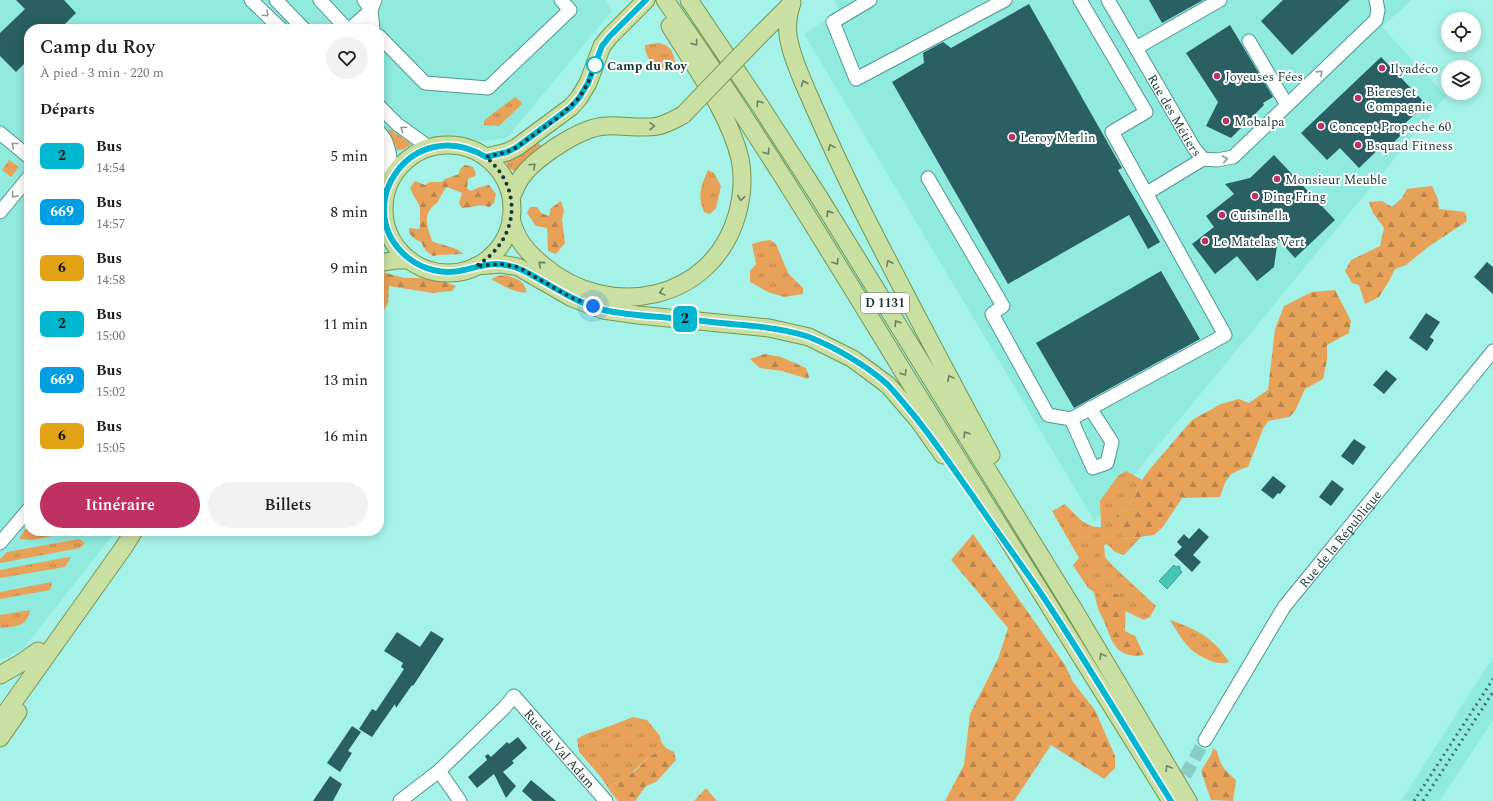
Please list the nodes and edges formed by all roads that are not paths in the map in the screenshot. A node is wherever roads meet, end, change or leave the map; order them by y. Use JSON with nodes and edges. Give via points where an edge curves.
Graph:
{"nodes":[{"id":1,"x":251,"y":0,"type":"edge"},
{"id":2,"x":276,"y":0,"type":"edge"},
{"id":3,"x":320,"y":0,"type":"edge"},
{"id":4,"x":561,"y":0,"type":"edge"},
{"id":5,"x":646,"y":0,"type":"edge"},
{"id":6,"x":654,"y":0,"type":"edge"},
{"id":7,"x":665,"y":0,"type":"edge"},
{"id":8,"x":690,"y":0,"type":"edge"},
{"id":9,"x":870,"y":0,"type":"edge"},
{"id":10,"x":1005,"y":0,"type":"edge"},
{"id":11,"x":1080,"y":0,"type":"edge"},
{"id":12,"x":1108,"y":0,"type":"edge"},
{"id":13,"x":1220,"y":0,"type":"edge"},
{"id":14,"x":1376,"y":0,"type":"edge"},
{"id":15,"x":793,"y":2,"type":"edge"},
{"id":16,"x":370,"y":3,"type":"edge"},
{"id":17,"x":276,"y":24,"type":"edge"},
{"id":18,"x":299,"y":24,"type":"edge"},
{"id":19,"x":342,"y":24,"type":"edge"},
{"id":20,"x":354,"y":24,"type":"edge"},
{"id":21,"x":372,"y":24,"type":"edge"},
{"id":22,"x":384,"y":41,"type":"edge"},
{"id":23,"x":1249,"y":41,"type":"dead end"},
{"id":24,"x":1136,"y":48,"type":"junction"},
{"id":25,"x":1287,"y":105,"type":"junction"},
{"id":26,"x":384,"y":111,"type":"edge"},
{"id":27,"x":0,"y":133,"type":"edge"},
{"id":28,"x":384,"y":138,"type":"edge"},
{"id":29,"x":430,"y":148,"type":"junction"},
{"id":30,"x":24,"y":153,"type":"edge"},
{"id":31,"x":486,"y":157,"type":"junction"},
{"id":32,"x":1203,"y":159,"type":"junction"},
{"id":33,"x":928,"y":178,"type":"dead end"},
{"id":34,"x":391,"y":180,"type":"junction"},
{"id":35,"x":24,"y":183,"type":"edge"},
{"id":36,"x":1147,"y":193,"type":"junction"},
{"id":37,"x":511,"y":197,"type":"junction"},
{"id":38,"x":384,"y":209,"type":"edge"},
{"id":39,"x":0,"y":212,"type":"edge"},
{"id":40,"x":511,"y":218,"type":"junction"},
{"id":41,"x":384,"y":224,"type":"edge"},
{"id":42,"x":410,"y":260,"type":"junction"},
{"id":43,"x":384,"y":262,"type":"edge"},
{"id":44,"x":476,"y":266,"type":"junction"},
{"id":45,"x":1493,"y":351,"type":"edge"},
{"id":46,"x":1090,"y":408,"type":"junction"},
{"id":47,"x":1071,"y":419,"type":"junction"},
{"id":48,"x":24,"y":515,"type":"edge"},
{"id":49,"x":124,"y":536,"type":"edge"},
{"id":50,"x":131,"y":536,"type":"edge"},
{"id":51,"x":0,"y":543,"type":"edge"},
{"id":52,"x":102,"y":577,"type":"junction"},
{"id":53,"x":1042,"y":595,"type":"junction"},
{"id":54,"x":1074,"y":610,"type":"junction"},
{"id":55,"x":38,"y":651,"type":"junction"},
{"id":56,"x":0,"y":675,"type":"edge"},
{"id":57,"x":0,"y":709,"type":"edge"},
{"id":58,"x":0,"y":721,"type":"edge"},
{"id":59,"x":0,"y":738,"type":"edge"},
{"id":60,"x":1205,"y":740,"type":"tunnel mouth"},
{"id":61,"x":440,"y":771,"type":"junction"},
{"id":62,"x":400,"y":801,"type":"edge"},
{"id":63,"x":460,"y":801,"type":"edge"},
{"id":64,"x":606,"y":801,"type":"edge"},
{"id":65,"x":1171,"y":801,"type":"edge"},
{"id":66,"x":1188,"y":801,"type":"edge"}],
"edges":[{"from":1,"to":17,"type":"street","one_way":true},
{"from":2,"to":18,"type":"street"},
{"from":3,"to":19,"type":"street"},
{"from":4,"to":22,"type":"street","via":[[570,10],[488,88],[425,83]]},
{"from":5,"to":31,"type":"main road","via":[[602,46],[588,83],[571,107],[517,147]]},
{"from":6,"to":40,"type":"main road","one_way":true,"via":[[715,98],[735,141],[743,186],[734,226],[724,244],[702,271],[685,283],[665,292],[643,297],[619,297],[596,294],[571,285],[548,270],[528,252],[514,231]]},
{"from":7,"to":53,"type":"main road","number":"D 1131","one_way":true,"via":[[711,65],[804,209]]},
{"from":54,"to":8,"type":"main road","number":"D 1131","one_way":true,"via":[[815,190]]},
{"from":9,"to":10,"type":"street","via":[[833,22],[856,79]]},
{"from":11,"to":36,"type":"street","via":[[1146,112],[1112,132]]},
{"from":12,"to":24,"type":"street","name":"Rue des Métiers"},
{"from":13,"to":24,"type":"street"},
{"from":25,"to":14,"type":"street","name":"Rue des Métiers","one_way":true,"via":[[1376,20]]},
{"from":37,"to":15,"type":"main road","one_way":true,"bridge":true,"via":[[520,180],[532,166],[569,139],[605,126],[657,126],[683,115]]},
{"from":54,"to":15,"type":"main road","one_way":true,"via":[[843,174],[789,44],[787,27]]},
{"from":16,"to":20,"type":"street"},
{"from":16,"to":21,"type":"street"},
{"from":23,"to":25,"type":"street"},
{"from":24,"to":32,"type":"street","name":"Rue des Métiers","via":[[1194,148]]},
{"from":32,"to":25,"type":"street","name":"Rue des Métiers","one_way":true,"via":[[1233,157]]},
{"from":29,"to":26,"type":"street","one_way":true},
{"from":30,"to":27,"type":"street","one_way":true},
{"from":28,"to":34,"type":"street","via":[[390,152]]},
{"from":29,"to":31,"type":"main road","via":[[453,145],[476,151]]},
{"from":29,"to":34,"type":"main road","via":[[407,160]]},
{"from":31,"to":37,"type":"main road","via":[[499,171]]},
{"from":32,"to":36,"type":"street"},
{"from":33,"to":47,"type":"street","via":[[1003,306],[992,314],[1048,415]]},
{"from":34,"to":38,"type":"main road"},
{"from":35,"to":39,"type":"street","one_way":true},
{"from":36,"to":46,"type":"street","via":[[1225,335]]},
{"from":37,"to":40,"type":"main road"},
{"from":40,"to":44,"type":"main road","via":[[502,243],[491,256]]},
{"from":41,"to":42,"type":"main road","via":[[402,253]]},
{"from":42,"to":43,"type":"main road"},
{"from":42,"to":44,"type":"main road","via":[[425,268],[442,272],[460,271]]},
{"from":44,"to":53,"type":"main road","via":[[501,264],[518,267],[572,298],[603,310],[769,328],[808,337],[853,359],[888,385],[919,421]]},
{"from":45,"to":60,"type":"street","name":"Rue de la République","via":[[1284,607]]},
{"from":46,"to":47,"type":"street"},
{"from":46,"to":47,"type":"street","via":[[1112,442],[1107,464],[1093,468]]},
{"from":48,"to":51,"type":"street"},
{"from":49,"to":55,"type":"main road"},
{"from":50,"to":52,"type":"main road"},
{"from":52,"to":58,"type":"main road"},
{"from":52,"to":59,"type":"main road","via":[[54,661]]},
{"from":53,"to":65,"type":"main road","number":"D 1131"},
{"from":66,"to":54,"type":"main road","number":"D 1131","one_way":true},
{"from":55,"to":56,"type":"main road"},
{"from":55,"to":57,"type":"main road","via":[[25,676]]},
{"from":61,"to":62,"type":"street"},
{"from":61,"to":63,"type":"street"},
{"from":61,"to":64,"type":"street","name":"Rue du Val Adam","via":[[514,696]]}]}
